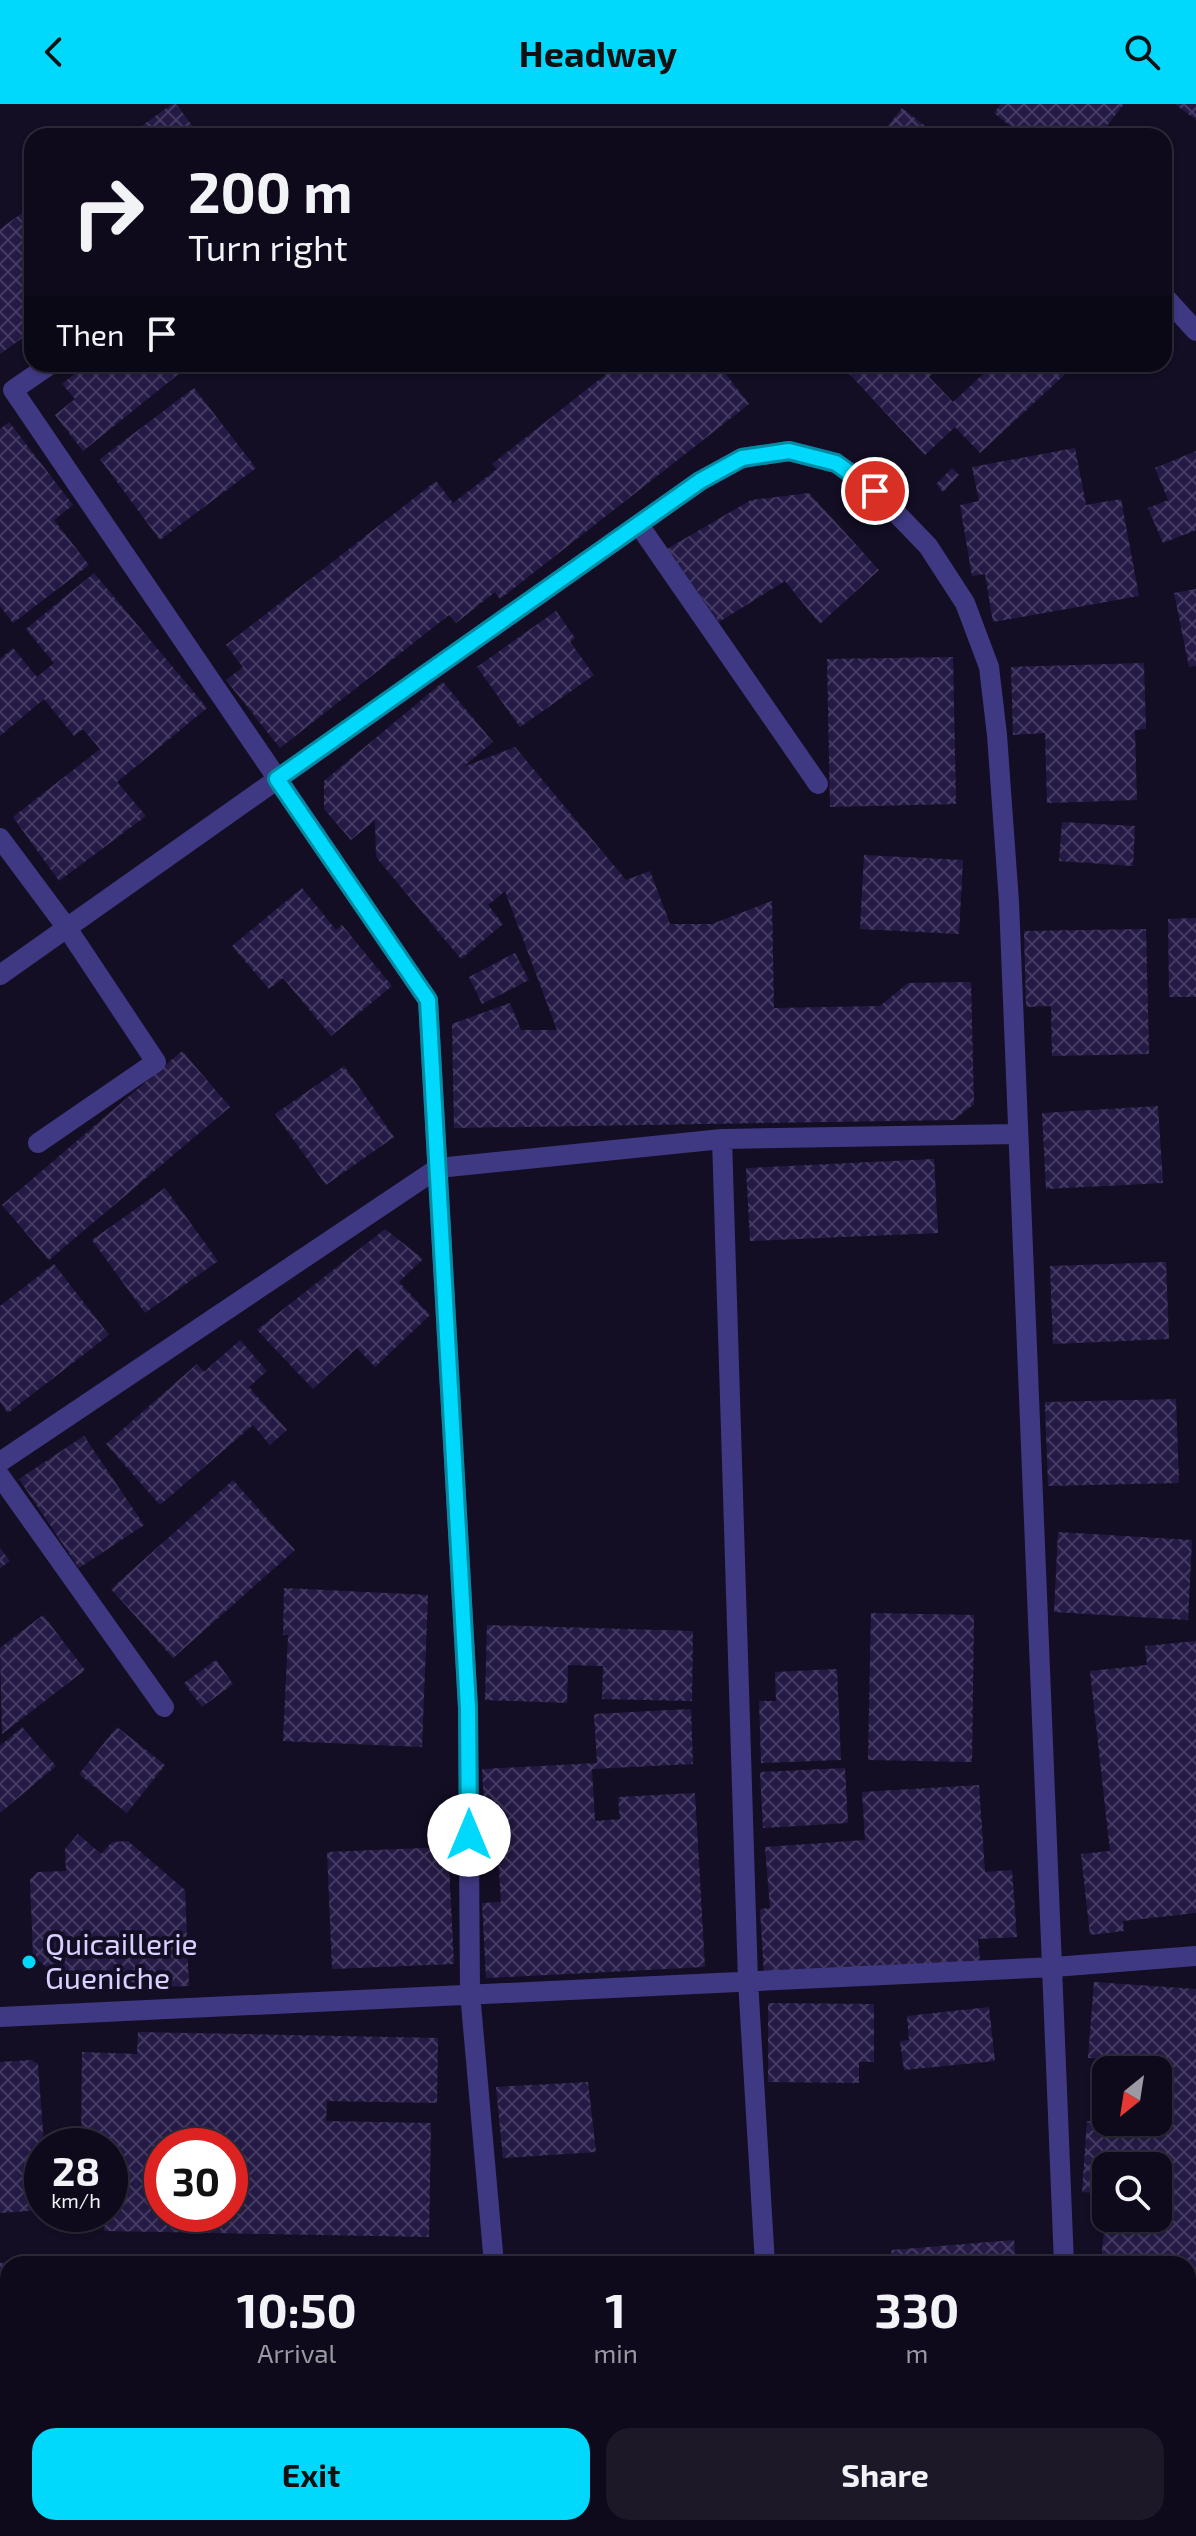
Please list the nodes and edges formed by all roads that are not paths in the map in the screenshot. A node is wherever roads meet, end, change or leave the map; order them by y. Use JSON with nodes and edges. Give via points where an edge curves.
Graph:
{"nodes":[{"id":1,"x":1172,"y":305,"type":"edge"},
{"id":2,"x":1196,"y":331,"type":"edge"},
{"id":3,"x":39,"y":372,"type":"edge"},
{"id":4,"x":639,"y":525,"type":"junction"},
{"id":5,"x":277,"y":779,"type":"junction"},
{"id":6,"x":818,"y":784,"type":"dead end"},
{"id":7,"x":0,"y":838,"type":"edge"},
{"id":8,"x":67,"y":928,"type":"junction"},
{"id":9,"x":0,"y":975,"type":"edge"},
{"id":10,"x":1017,"y":1134,"type":"junction"},
{"id":11,"x":722,"y":1139,"type":"junction"},
{"id":12,"x":38,"y":1143,"type":"dead end"},
{"id":13,"x":438,"y":1168,"type":"junction"},
{"id":14,"x":0,"y":1462,"type":"edge"},
{"id":15,"x":0,"y":1476,"type":"edge"},
{"id":16,"x":164,"y":1707,"type":"dead end"},
{"id":17,"x":1196,"y":1956,"type":"edge"},
{"id":18,"x":1054,"y":1967,"type":"junction"},
{"id":19,"x":748,"y":1981,"type":"junction"},
{"id":20,"x":470,"y":1993,"type":"junction"},
{"id":21,"x":0,"y":2017,"type":"edge"},
{"id":22,"x":493,"y":2256,"type":"edge"},
{"id":23,"x":765,"y":2256,"type":"edge"},
{"id":24,"x":1064,"y":2256,"type":"edge"}],
"edges":[{"from":1,"to":2,"type":"street"},
{"from":3,"to":5,"type":"street","via":[[13,390]]},
{"from":4,"to":5,"type":"street"},
{"from":4,"to":6,"type":"street"},
{"from":4,"to":10,"type":"street","via":[[742,458],[789,451],[836,463],[875,491],[928,546],[965,603],[989,667],[997,735]]},
{"from":5,"to":8,"type":"street"},
{"from":5,"to":13,"type":"street","via":[[428,1000]]},
{"from":7,"to":8,"type":"street"},
{"from":8,"to":9,"type":"street"},
{"from":8,"to":12,"type":"street","via":[[156,1062]]},
{"from":10,"to":11,"type":"street"},
{"from":10,"to":18,"type":"street"},
{"from":11,"to":13,"type":"street"},
{"from":11,"to":19,"type":"street"},
{"from":13,"to":14,"type":"street"},
{"from":13,"to":20,"type":"street","via":[[468,1708]]},
{"from":15,"to":16,"type":"street"},
{"from":17,"to":18,"type":"street"},
{"from":18,"to":19,"type":"street"},
{"from":18,"to":24,"type":"street"},
{"from":19,"to":20,"type":"street"},
{"from":19,"to":23,"type":"street"},
{"from":20,"to":21,"type":"street"},
{"from":20,"to":22,"type":"street"}]}
